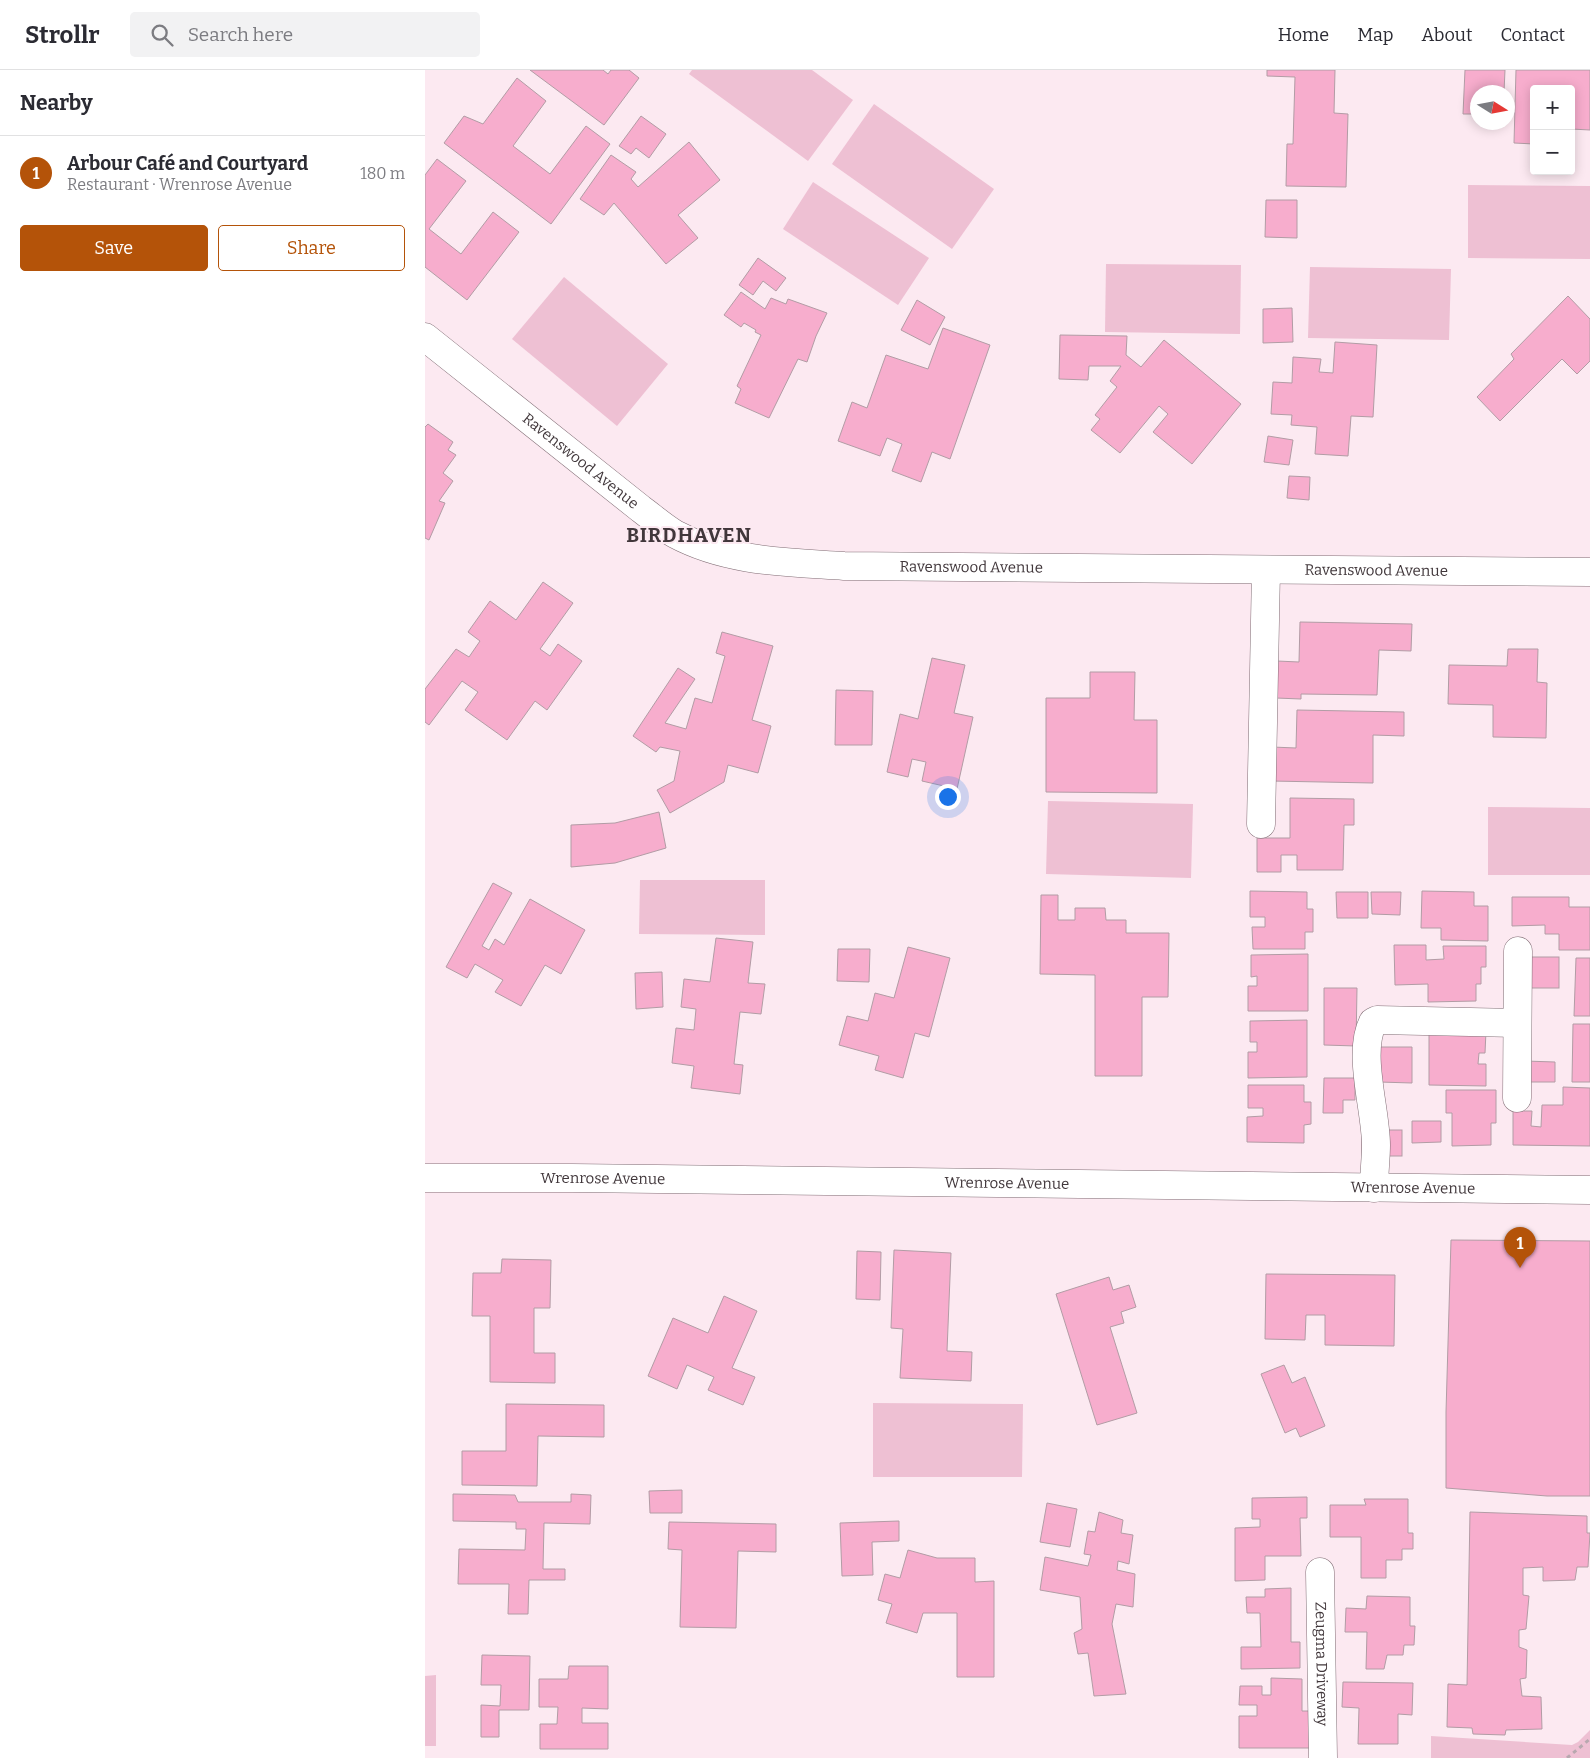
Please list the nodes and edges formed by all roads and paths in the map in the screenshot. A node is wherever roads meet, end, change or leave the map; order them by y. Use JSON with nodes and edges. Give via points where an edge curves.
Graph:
{"nodes":[{"id":1,"x":425,"y":337,"type":"edge"},
{"id":2,"x":1266,"y":570,"type":"junction"},
{"id":3,"x":1590,"y":572,"type":"edge"},
{"id":4,"x":1261,"y":824,"type":"dead end"},
{"id":5,"x":1517,"y":951,"type":"dead end"},
{"id":6,"x":1517,"y":1023,"type":"junction"},
{"id":7,"x":1517,"y":1098,"type":"dead end"},
{"id":8,"x":425,"y":1178,"type":"edge"},
{"id":9,"x":1373,"y":1188,"type":"junction"},
{"id":10,"x":1590,"y":1190,"type":"edge"},
{"id":11,"x":1320,"y":1572,"type":"dead end"},
{"id":12,"x":1590,"y":1740,"type":"edge"},
{"id":13,"x":1323,"y":1758,"type":"edge"},
{"id":14,"x":1567,"y":1758,"type":"edge"}],
"edges":[{"from":1,"to":2,"type":"street","name":"Ravenswood Avenue","via":[[674,533],[727,554],[750,559],[844,566]]},
{"from":2,"to":3,"type":"street","name":"Ravenswood Avenue"},
{"from":2,"to":4,"type":"street"},
{"from":5,"to":6,"type":"street"},
{"from":6,"to":7,"type":"street"},
{"from":6,"to":9,"type":"street","via":[[1373,1022],[1367,1040],[1367,1069],[1376,1144]]},
{"from":8,"to":9,"type":"street","name":"Wrenrose Avenue"},
{"from":9,"to":10,"type":"street","name":"Wrenrose Avenue"},
{"from":11,"to":13,"type":"street","name":"Zeugma Driveway"},
{"from":12,"to":14,"type":"path"}]}
